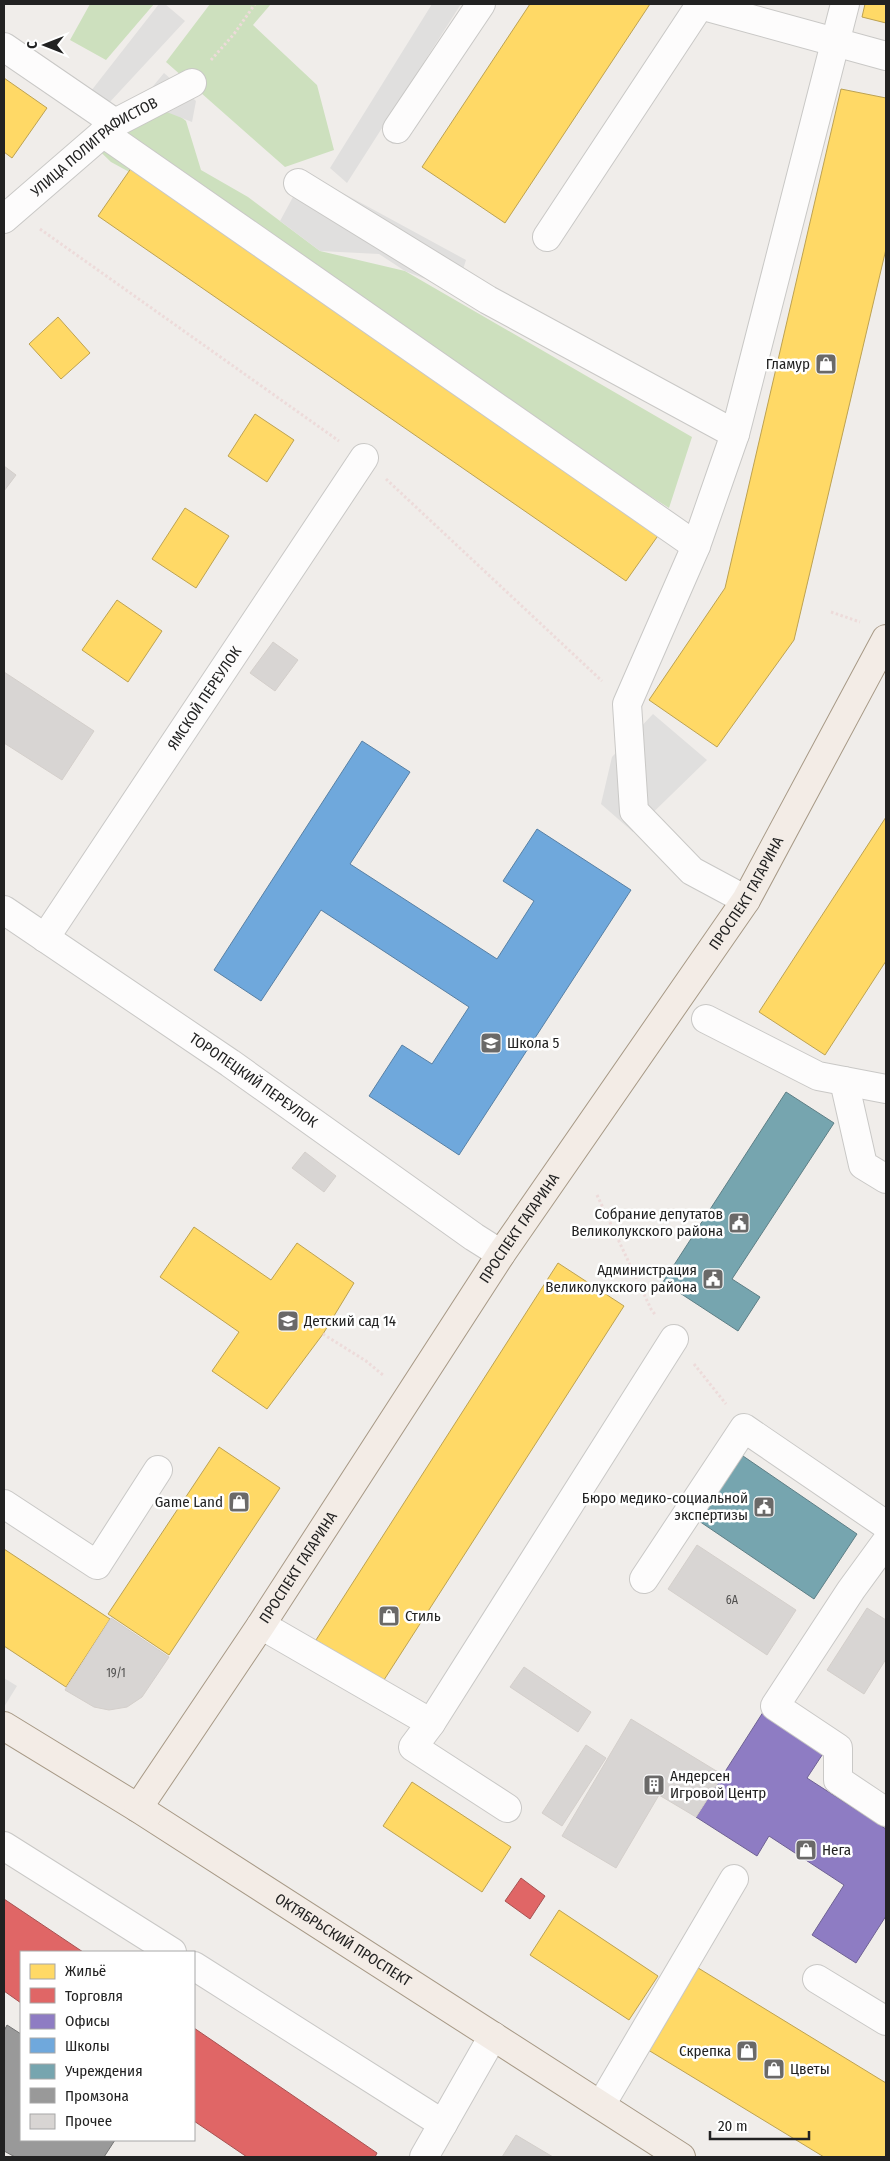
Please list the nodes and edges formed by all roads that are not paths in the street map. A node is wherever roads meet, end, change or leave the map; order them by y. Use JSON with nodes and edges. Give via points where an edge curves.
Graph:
{"nodes":[{"id":1,"x":481,"y":4,"type":"edge"},
{"id":2,"x":700,"y":4,"type":"edge"},
{"id":3,"x":845,"y":4,"type":"edge"},
{"id":4,"x":834,"y":44,"type":"junction"},
{"id":5,"x":4,"y":47,"type":"edge"},
{"id":6,"x":886,"y":56,"type":"edge"},
{"id":7,"x":192,"y":83,"type":"road end"},
{"id":8,"x":109,"y":128,"type":"junction"},
{"id":9,"x":397,"y":129,"type":"dead end"},
{"id":10,"x":298,"y":183,"type":"dead end"},
{"id":11,"x":9,"y":215,"type":"edge"},
{"id":12,"x":547,"y":237,"type":"dead end"},
{"id":13,"x":735,"y":434,"type":"junction"},
{"id":14,"x":364,"y":458,"type":"road end"},
{"id":15,"x":696,"y":546,"type":"junction"},
{"id":16,"x":886,"y":640,"type":"edge"},
{"id":17,"x":746,"y":900,"type":"junction"},
{"id":18,"x":6,"y":916,"type":"edge"},
{"id":19,"x":45,"y":938,"type":"junction"},
{"id":20,"x":706,"y":1019,"type":"dead end"},
{"id":21,"x":844,"y":1081,"type":"junction"},
{"id":22,"x":886,"y":1089,"type":"edge"},
{"id":23,"x":886,"y":1179,"type":"edge"},
{"id":24,"x":501,"y":1254,"type":"junction"},
{"id":25,"x":674,"y":1339,"type":"dead end"},
{"id":26,"x":158,"y":1470,"type":"dead end"},
{"id":27,"x":4,"y":1504,"type":"edge"},
{"id":28,"x":886,"y":1525,"type":"edge"},
{"id":29,"x":886,"y":1542,"type":"edge"},
{"id":30,"x":644,"y":1579,"type":"dead end"},
{"id":31,"x":261,"y":1625,"type":"junction"},
{"id":32,"x":430,"y":1722,"type":"junction"},
{"id":33,"x":4,"y":1726,"type":"edge"},
{"id":34,"x":138,"y":1808,"type":"junction"},
{"id":35,"x":507,"y":1808,"type":"dead end"},
{"id":36,"x":886,"y":1812,"type":"edge"},
{"id":37,"x":4,"y":1846,"type":"edge"},
{"id":38,"x":734,"y":1879,"type":"dead end"},
{"id":39,"x":170,"y":1951,"type":"edge"},
{"id":40,"x":195,"y":1967,"type":"edge"},
{"id":41,"x":817,"y":1979,"type":"dead end"},
{"id":42,"x":886,"y":2021,"type":"edge"},
{"id":43,"x":493,"y":2036,"type":"junction"},
{"id":44,"x":601,"y":2105,"type":"junction"},
{"id":45,"x":443,"y":2124,"type":"junction"},
{"id":46,"x":424,"y":2157,"type":"edge"},
{"id":47,"x":681,"y":2157,"type":"edge"}],
"edges":[{"from":1,"to":9,"type":"street"},
{"from":2,"to":4,"type":"street"},
{"from":2,"to":12,"type":"street"},
{"from":3,"to":4,"type":"street"},
{"from":4,"to":6,"type":"street"},
{"from":4,"to":13,"type":"street"},
{"from":5,"to":8,"type":"street"},
{"from":7,"to":8,"type":"street","name":"УЛИЦА ПОЛИГРАФИСТОВ"},
{"from":8,"to":11,"type":"street","name":"УЛИЦА ПОЛИГРАФИСТОВ"},
{"from":8,"to":15,"type":"street"},
{"from":10,"to":13,"type":"street","via":[[488,300]]},
{"from":13,"to":15,"type":"street"},
{"from":14,"to":19,"type":"street","name":"ЯМСКОЙ ПЕРЕУЛОК"},
{"from":15,"to":17,"type":"street","via":[[627,704],[634,811],[692,871]]},
{"from":16,"to":17,"type":"main road","name":"ПРОСПЕКТ ГАГАРИНА"},
{"from":17,"to":24,"type":"main road","name":"ПРОСПЕКТ ГАГАРИНА"},
{"from":18,"to":19,"type":"street","name":"ТОРОПЕЦКИЙ ПЕРЕУЛОК"},
{"from":19,"to":24,"type":"street","name":"ТОРОПЕЦКИЙ ПЕРЕУЛОК","via":[[224,1071]]},
{"from":20,"to":21,"type":"street","via":[[818,1076]]},
{"from":21,"to":22,"type":"street"},
{"from":21,"to":23,"type":"street","via":[[863,1165]]},
{"from":24,"to":31,"type":"main road","name":"ПРОСПЕКТ ГАГАРИНА"},
{"from":25,"to":32,"type":"street"},
{"from":26,"to":27,"type":"street","via":[[97,1565]]},
{"from":28,"to":30,"type":"street","via":[[744,1428]]},
{"from":29,"to":36,"type":"street","via":[[850,1590],[775,1706],[838,1748],[838,1780]]},
{"from":31,"to":32,"type":"street"},
{"from":31,"to":34,"type":"main road","name":"ПРОСПЕКТ ГАГАРИНА"},
{"from":32,"to":35,"type":"street","via":[[413,1747]]},
{"from":33,"to":34,"type":"main road","name":"ОКТЯБРЬСКИЙ ПРОСПЕКТ"},
{"from":34,"to":43,"type":"main road","name":"ОКТЯБРЬСКИЙ ПРОСПЕКТ"},
{"from":37,"to":39,"type":"street"},
{"from":38,"to":44,"type":"street"},
{"from":40,"to":45,"type":"street"},
{"from":41,"to":42,"type":"street"},
{"from":43,"to":44,"type":"main road","name":"ОКТЯБРЬСКИЙ ПРОСПЕКТ"},
{"from":43,"to":45,"type":"street"},
{"from":44,"to":47,"type":"main road","name":"ОКТЯБРЬСКИЙ ПРОСПЕКТ"},
{"from":45,"to":46,"type":"street"}]}
